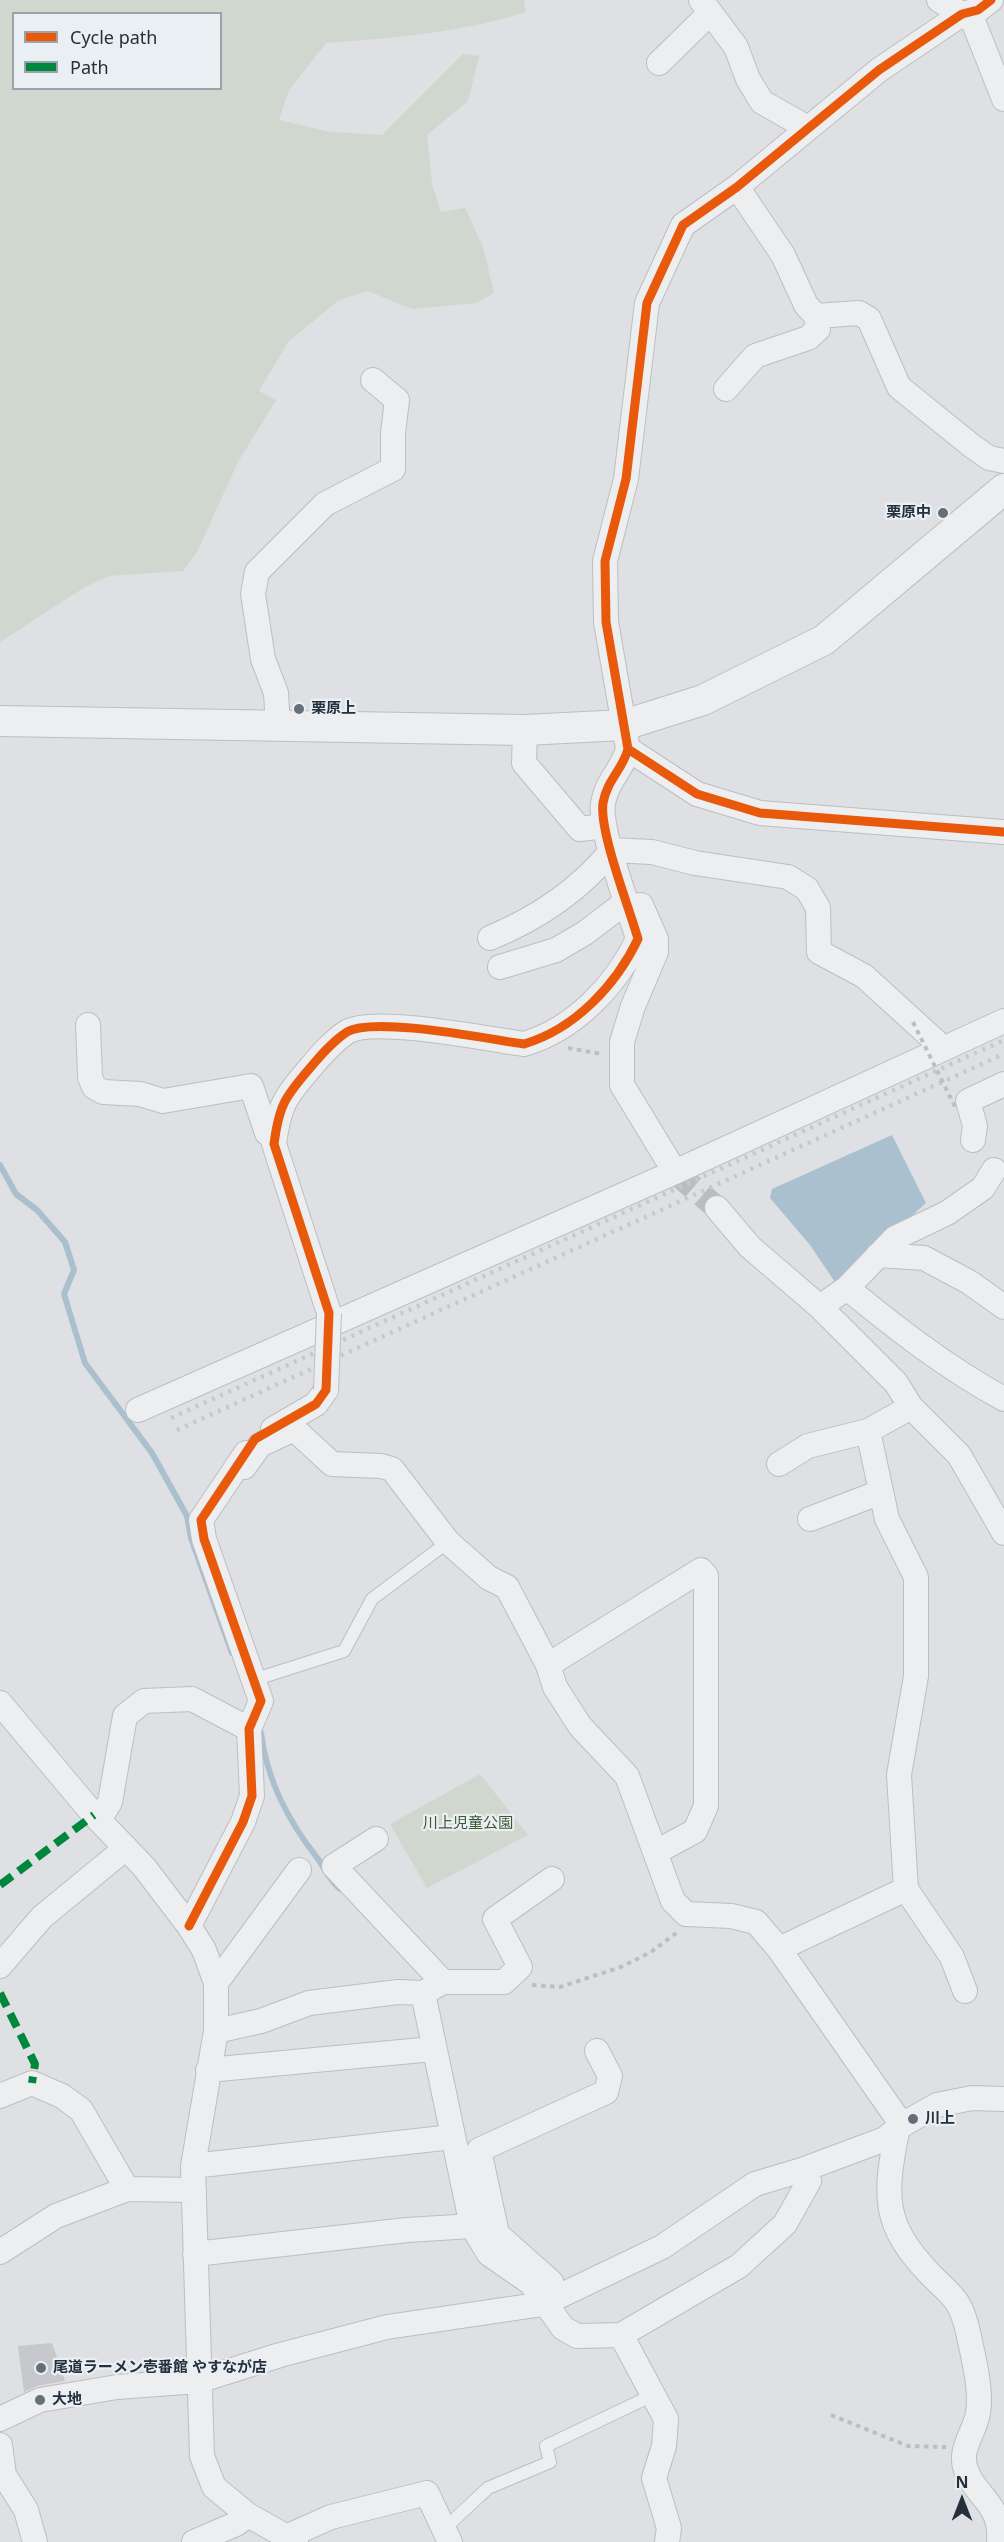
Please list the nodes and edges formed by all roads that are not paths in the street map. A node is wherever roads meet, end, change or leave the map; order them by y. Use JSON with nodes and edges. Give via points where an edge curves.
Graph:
{"nodes":[{"id":1,"x":939,"y":0,"type":"edge"},
{"id":2,"x":992,"y":0,"type":"edge"},
{"id":3,"x":705,"y":7,"type":"edge"},
{"id":4,"x":961,"y":7,"type":"edge"},
{"id":5,"x":659,"y":63,"type":"dead end"},
{"id":6,"x":1004,"y":99,"type":"edge"},
{"id":7,"x":808,"y":128,"type":"junction"},
{"id":8,"x":737,"y":187,"type":"junction"},
{"id":9,"x":816,"y":316,"type":"junction"},
{"id":10,"x":373,"y":380,"type":"dead end"},
{"id":11,"x":726,"y":389,"type":"dead end"},
{"id":12,"x":1004,"y":461,"type":"edge"},
{"id":13,"x":1004,"y":489,"type":"edge"},
{"id":14,"x":0,"y":722,"type":"edge"},
{"id":15,"x":278,"y":726,"type":"junction"},
{"id":16,"x":525,"y":730,"type":"junction"},
{"id":17,"x":626,"y":737,"type":"junction"},
{"id":18,"x":604,"y":826,"type":"junction"},
{"id":19,"x":1004,"y":832,"type":"edge"},
{"id":20,"x":612,"y":850,"type":"junction"},
{"id":21,"x":626,"y":896,"type":"junction"},
{"id":22,"x":490,"y":938,"type":"dead end"},
{"id":23,"x":500,"y":968,"type":"dead end"},
{"id":24,"x":1004,"y":1021,"type":"edge"},
{"id":25,"x":88,"y":1025,"type":"dead end"},
{"id":26,"x":942,"y":1048,"type":"junction"},
{"id":27,"x":1004,"y":1084,"type":"edge"},
{"id":28,"x":275,"y":1137,"type":"junction"},
{"id":29,"x":675,"y":1172,"type":"junction"},
{"id":30,"x":999,"y":1174,"type":"edge"},
{"id":31,"x":717,"y":1208,"type":"tunnel mouth"},
{"id":32,"x":878,"y":1255,"type":"junction"},
{"id":33,"x":847,"y":1288,"type":"junction"},
{"id":34,"x":820,"y":1307,"type":"junction"},
{"id":35,"x":1004,"y":1307,"type":"edge"},
{"id":36,"x":1004,"y":1399,"type":"edge"},
{"id":37,"x":911,"y":1407,"type":"junction"},
{"id":38,"x":138,"y":1410,"type":"dead end"},
{"id":39,"x":868,"y":1431,"type":"junction"},
{"id":40,"x":779,"y":1464,"type":"dead end"},
{"id":41,"x":237,"y":1466,"type":"junction"},
{"id":42,"x":881,"y":1492,"type":"junction"},
{"id":43,"x":810,"y":1519,"type":"dead end"},
{"id":44,"x":1004,"y":1533,"type":"edge"},
{"id":45,"x":448,"y":1542,"type":"junction"},
{"id":46,"x":548,"y":1665,"type":"junction"},
{"id":47,"x":253,"y":1680,"type":"junction"},
{"id":48,"x":3,"y":1714,"type":"edge"},
{"id":49,"x":254,"y":1717,"type":"junction"},
{"id":50,"x":99,"y":1820,"type":"junction"},
{"id":51,"x":376,"y":1839,"type":"dead end"},
{"id":52,"x":126,"y":1848,"type":"junction"},
{"id":53,"x":656,"y":1852,"type":"junction"},
{"id":54,"x":299,"y":1870,"type":"dead end"},
{"id":55,"x":552,"y":1879,"type":"dead end"},
{"id":56,"x":906,"y":1889,"type":"junction"},
{"id":57,"x":189,"y":1926,"type":"junction"},
{"id":58,"x":779,"y":1949,"type":"junction"},
{"id":59,"x":0,"y":1966,"type":"edge"},
{"id":60,"x":216,"y":1983,"type":"junction"},
{"id":61,"x":434,"y":1988,"type":"junction"},
{"id":62,"x":965,"y":1991,"type":"dead end"},
{"id":63,"x":216,"y":2031,"type":"junction"},
{"id":64,"x":433,"y":2049,"type":"junction"},
{"id":65,"x":597,"y":2051,"type":"dead end"},
{"id":66,"x":208,"y":2070,"type":"junction"},
{"id":67,"x":0,"y":2096,"type":"edge"},
{"id":68,"x":1004,"y":2099,"type":"edge"},
{"id":69,"x":899,"y":2128,"type":"junction"},
{"id":70,"x":452,"y":2137,"type":"junction"},
{"id":71,"x":193,"y":2166,"type":"junction"},
{"id":72,"x":802,"y":2170,"type":"junction"},
{"id":73,"x":127,"y":2189,"type":"junction"},
{"id":74,"x":194,"y":2190,"type":"junction"},
{"id":75,"x":472,"y":2226,"type":"junction"},
{"id":76,"x":0,"y":2252,"type":"edge"},
{"id":77,"x":195,"y":2254,"type":"junction"},
{"id":78,"x":555,"y":2292,"type":"junction"},
{"id":79,"x":621,"y":2335,"type":"junction"},
{"id":80,"x":198,"y":2381,"type":"junction"},
{"id":81,"x":653,"y":2395,"type":"junction"},
{"id":82,"x":0,"y":2419,"type":"edge"},
{"id":83,"x":0,"y":2445,"type":"edge"},
{"id":84,"x":248,"y":2514,"type":"junction"},
{"id":85,"x":447,"y":2536,"type":"edge"},
{"id":86,"x":291,"y":2539,"type":"edge"},
{"id":87,"x":35,"y":2542,"type":"edge"},
{"id":88,"x":194,"y":2542,"type":"edge"},
{"id":89,"x":668,"y":2542,"type":"edge"},
{"id":90,"x":999,"y":2542,"type":"edge"}],
"edges":[{"from":1,"to":4,"type":"street"},
{"from":2,"to":4,"type":"street","via":[[978,10]]},
{"from":3,"to":5,"type":"street"},
{"from":3,"to":7,"type":"street","via":[[736,47],[762,102]]},
{"from":4,"to":6,"type":"street","via":[[973,21]]},
{"from":4,"to":7,"type":"street"},
{"from":7,"to":8,"type":"street"},
{"from":8,"to":9,"type":"street","via":[[783,255],[806,305]]},
{"from":8,"to":17,"type":"street","via":[[683,225],[647,303],[626,479],[604,561],[606,622]]},
{"from":9,"to":11,"type":"street","via":[[818,329],[808,338],[754,356]]},
{"from":9,"to":12,"type":"street","via":[[859,313],[869,319],[899,387],[989,458]]},
{"from":10,"to":15,"type":"street","via":[[398,400],[393,469],[325,504],[257,572],[253,594],[263,659],[276,693]]},
{"from":13,"to":17,"type":"street","via":[[824,640]]},
{"from":14,"to":15,"type":"street"},
{"from":15,"to":16,"type":"street"},
{"from":16,"to":17,"type":"street"},
{"from":16,"to":18,"type":"street","via":[[524,763],[580,829]]},
{"from":17,"to":18,"type":"street","via":[[625,761],[610,778],[603,804]]},
{"from":17,"to":19,"type":"street","via":[[697,794],[760,813]]},
{"from":18,"to":20,"type":"street"},
{"from":20,"to":21,"type":"street"},
{"from":20,"to":22,"type":"street","via":[[593,873],[545,910]]},
{"from":20,"to":26,"type":"street","via":[[652,852],[695,863],[788,877],[807,889],[818,908],[819,952],[864,976]]},
{"from":21,"to":23,"type":"street","via":[[585,933],[556,950]]},
{"from":21,"to":28,"type":"street","via":[[638,939],[628,959],[597,999],[563,1026],[524,1044],[375,1025],[348,1031],[289,1092],[277,1115]]},
{"from":21,"to":29,"type":"street","via":[[633,889],[656,939],[656,952],[633,1006],[621,1054],[622,1085]]},
{"from":24,"to":26,"type":"street"},
{"from":25,"to":28,"type":"street","via":[[90,1077],[94,1087],[103,1092],[140,1094],[163,1101],[251,1086],[267,1133]]},
{"from":26,"to":29,"type":"street"},
{"from":27,"to":30,"type":"street","via":[[968,1101],[975,1126],[970,1136]]},
{"from":28,"to":41,"type":"street","bridge":true,"via":[[274,1144],[329,1313],[326,1390],[316,1404],[255,1439]]},
{"from":29,"to":38,"type":"street"},
{"from":30,"to":32,"type":"street","via":[[947,1213],[895,1238]]},
{"from":31,"to":34,"type":"street","via":[[750,1247]]},
{"from":32,"to":33,"type":"street"},
{"from":32,"to":35,"type":"street","via":[[924,1258],[969,1282]]},
{"from":33,"to":34,"type":"street"},
{"from":33,"to":36,"type":"street","via":[[909,1339]]},
{"from":34,"to":37,"type":"street","via":[[896,1383]]},
{"from":37,"to":39,"type":"street"},
{"from":37,"to":44,"type":"street","via":[[958,1455]]},
{"from":39,"to":40,"type":"street","via":[[808,1446]]},
{"from":39,"to":42,"type":"street"},
{"from":41,"to":45,"type":"street","via":[[244,1467],[260,1445],[294,1429],[332,1464],[392,1469]]},
{"from":41,"to":47,"type":"street","via":[[201,1520],[204,1539]]},
{"from":42,"to":43,"type":"street"},
{"from":42,"to":56,"type":"street","via":[[887,1519],[916,1577],[916,1676],[899,1775]]},
{"from":45,"to":46,"type":"street","via":[[489,1578],[507,1587]]},
{"from":45,"to":47,"type":"lane","via":[[372,1599],[344,1651]]},
{"from":46,"to":53,"type":"street","via":[[555,1687],[580,1726],[627,1776]]},
{"from":46,"to":53,"type":"street","via":[[701,1570],[706,1576],[706,1806],[695,1831]]},
{"from":47,"to":49,"type":"street","via":[[261,1701]]},
{"from":48,"to":50,"type":"street"},
{"from":49,"to":50,"type":"street","via":[[192,1699],[144,1701],[124,1716],[110,1802]]},
{"from":49,"to":57,"type":"street","via":[[252,1796],[243,1822]]},
{"from":50,"to":52,"type":"street"},
{"from":51,"to":61,"type":"street","via":[[334,1866]]},
{"from":52,"to":57,"type":"street"},
{"from":52,"to":59,"type":"street","via":[[42,1917]]},
{"from":53,"to":58,"type":"street","via":[[673,1901],[686,1914],[731,1916],[756,1922]]},
{"from":54,"to":60,"type":"street"},
{"from":55,"to":61,"type":"street","via":[[495,1918],[520,1967],[504,1982]]},
{"from":56,"to":58,"type":"street"},
{"from":56,"to":62,"type":"street","via":[[952,1957]]},
{"from":57,"to":60,"type":"street","via":[[204,1950]]},
{"from":58,"to":69,"type":"street"},
{"from":60,"to":63,"type":"street"},
{"from":61,"to":63,"type":"street","via":[[309,2003],[261,2021]]},
{"from":61,"to":64,"type":"street"},
{"from":63,"to":66,"type":"street"},
{"from":64,"to":66,"type":"street"},
{"from":64,"to":70,"type":"street"},
{"from":65,"to":78,"type":"street","via":[[610,2076],[606,2092],[478,2150],[497,2234]]},
{"from":66,"to":71,"type":"street"},
{"from":67,"to":73,"type":"street","via":[[32,2083],[62,2096],[81,2110]]},
{"from":68,"to":69,"type":"street","via":[[972,2098],[937,2105]]},
{"from":69,"to":72,"type":"street","via":[[885,2139]]},
{"from":69,"to":90,"type":"street","via":[[890,2180],[890,2217],[903,2245],[956,2297],[967,2330],[978,2413],[965,2448],[965,2469],[993,2509]]},
{"from":70,"to":71,"type":"street"},
{"from":70,"to":75,"type":"street"},
{"from":71,"to":74,"type":"street"},
{"from":72,"to":78,"type":"street","via":[[755,2184],[662,2247]]},
{"from":72,"to":79,"type":"street","via":[[809,2181],[785,2224],[739,2266]]},
{"from":73,"to":74,"type":"street"},
{"from":73,"to":76,"type":"street","via":[[56,2216]]},
{"from":74,"to":77,"type":"street"},
{"from":75,"to":77,"type":"street"},
{"from":75,"to":78,"type":"street","via":[[489,2254],[531,2283]]},
{"from":77,"to":80,"type":"street"},
{"from":78,"to":79,"type":"street","via":[[563,2328],[577,2336]]},
{"from":78,"to":80,"type":"street","via":[[387,2327]]},
{"from":79,"to":81,"type":"street"},
{"from":80,"to":82,"type":"street","via":[[40,2400]]},
{"from":80,"to":84,"type":"street","via":[[202,2456],[214,2487]]},
{"from":81,"to":85,"type":"lane","via":[[546,2446],[550,2462],[488,2488]]},
{"from":81,"to":89,"type":"street","via":[[666,2419],[664,2446],[654,2478],[669,2528]]},
{"from":83,"to":87,"type":"street","via":[[4,2475],[26,2510]]},
{"from":84,"to":86,"type":"street"},
{"from":84,"to":88,"type":"street","via":[[236,2524]]},
{"from":85,"to":86,"type":"street","via":[[427,2493],[331,2517]]}]}
